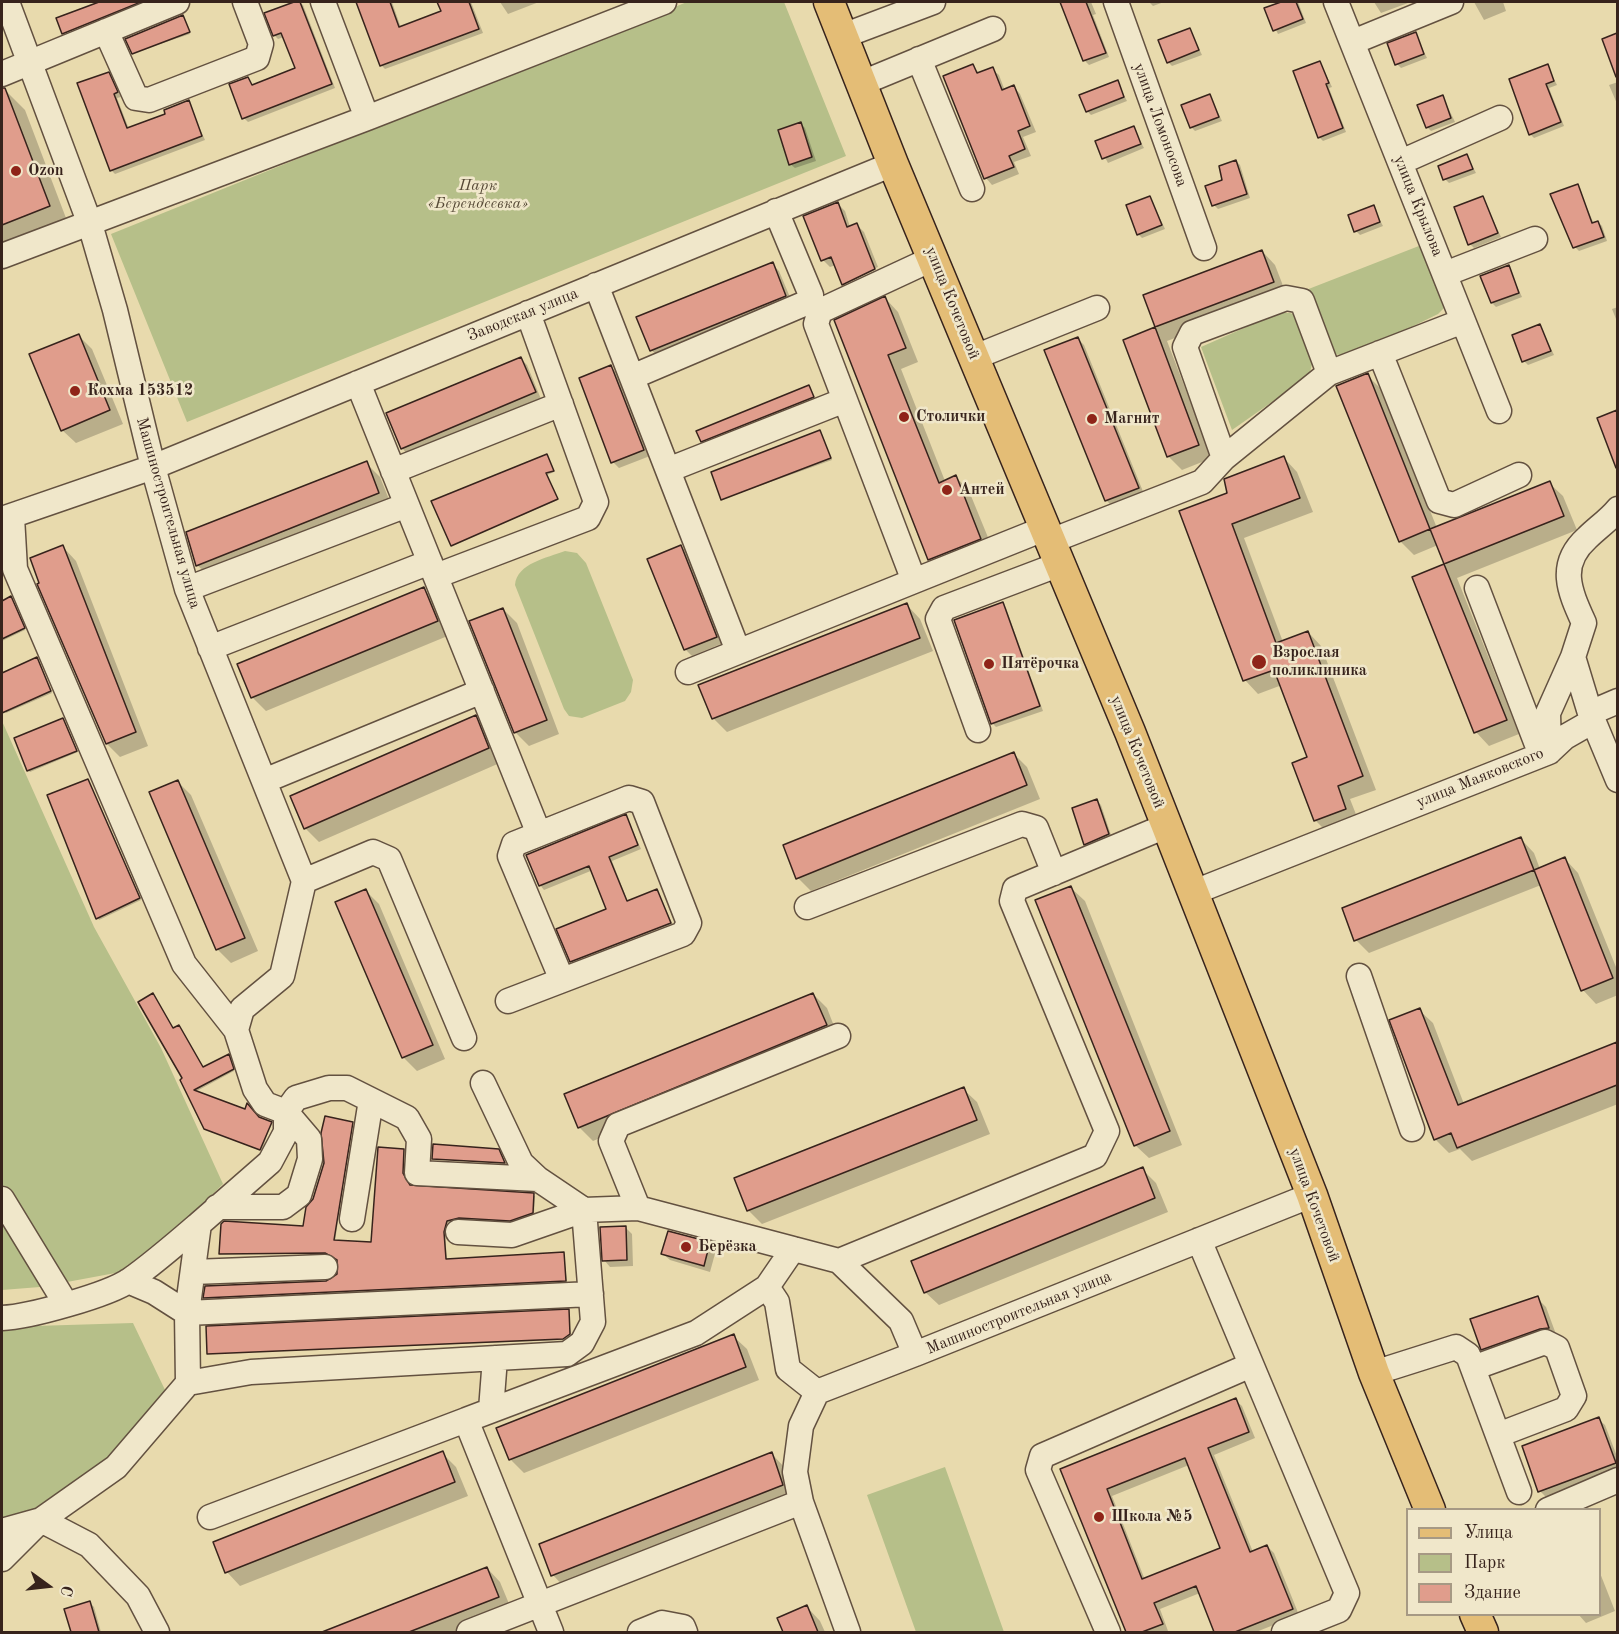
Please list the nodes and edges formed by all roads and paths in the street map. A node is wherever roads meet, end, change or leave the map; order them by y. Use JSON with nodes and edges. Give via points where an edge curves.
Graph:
{"nodes":[{"id":1,"x":7,"y":2,"type":"edge"},
{"id":2,"x":177,"y":2,"type":"edge"},
{"id":3,"x":245,"y":2,"type":"edge"},
{"id":4,"x":323,"y":2,"type":"edge"},
{"id":5,"x":664,"y":2,"type":"edge"},
{"id":6,"x":829,"y":2,"type":"edge"},
{"id":7,"x":933,"y":2,"type":"edge"},
{"id":8,"x":1116,"y":2,"type":"edge"},
{"id":9,"x":1336,"y":2,"type":"edge"},
{"id":10,"x":1451,"y":2,"type":"edge"},
{"id":11,"x":993,"y":29,"type":"dead end"},
{"id":12,"x":106,"y":31,"type":"junction"},
{"id":13,"x":843,"y":36,"type":"junction"},
{"id":14,"x":1353,"y":42,"type":"junction"},
{"id":15,"x":920,"y":60,"type":"junction"},
{"id":16,"x":30,"y":63,"type":"junction"},
{"id":17,"x":2,"y":74,"type":"edge"},
{"id":18,"x":862,"y":83,"type":"junction"},
{"id":19,"x":367,"y":118,"type":"junction"},
{"id":20,"x":1500,"y":118,"type":"dead end"},
{"id":21,"x":1401,"y":162,"type":"junction"},
{"id":22,"x":893,"y":164,"type":"junction"},
{"id":23,"x":972,"y":189,"type":"dead end"},
{"id":24,"x":776,"y":211,"type":"junction"},
{"id":25,"x":90,"y":224,"type":"junction"},
{"id":26,"x":1534,"y":239,"type":"dead end"},
{"id":27,"x":1204,"y":248,"type":"dead end"},
{"id":28,"x":2,"y":256,"type":"edge"},
{"id":29,"x":934,"y":258,"type":"junction"},
{"id":30,"x":1445,"y":273,"type":"junction"},
{"id":31,"x":596,"y":285,"type":"junction"},
{"id":32,"x":1097,"y":308,"type":"dead end"},
{"id":33,"x":528,"y":313,"type":"junction"},
{"id":34,"x":1463,"y":321,"type":"junction"},
{"id":35,"x":1380,"y":353,"type":"junction"},
{"id":36,"x":975,"y":357,"type":"junction"},
{"id":37,"x":1329,"y":374,"type":"junction"},
{"id":38,"x":632,"y":377,"type":"junction"},
{"id":39,"x":358,"y":383,"type":"junction"},
{"id":40,"x":845,"y":400,"type":"junction"},
{"id":41,"x":561,"y":404,"type":"junction"},
{"id":42,"x":1499,"y":411,"type":"dead end"},
{"id":43,"x":1224,"y":458,"type":"junction"},
{"id":44,"x":153,"y":467,"type":"junction"},
{"id":45,"x":668,"y":470,"type":"junction"},
{"id":46,"x":393,"y":471,"type":"junction"},
{"id":47,"x":1519,"y":476,"type":"dead end"},
{"id":48,"x":407,"y":505,"type":"junction"},
{"id":49,"x":1617,"y":509,"type":"edge"},
{"id":50,"x":7,"y":518,"type":"edge"},
{"id":51,"x":1052,"y":544,"type":"junction"},
{"id":52,"x":433,"y":569,"type":"junction"},
{"id":53,"x":914,"y":581,"type":"junction"},
{"id":54,"x":1477,"y":588,"type":"dead end"},
{"id":55,"x":187,"y":589,"type":"junction"},
{"id":56,"x":210,"y":648,"type":"junction"},
{"id":57,"x":738,"y":651,"type":"junction"},
{"id":58,"x":1573,"y":657,"type":"junction"},
{"id":59,"x":688,"y":672,"type":"dead end"},
{"id":60,"x":482,"y":691,"type":"junction"},
{"id":61,"x":1617,"y":702,"type":"edge"},
{"id":62,"x":1592,"y":717,"type":"junction"},
{"id":63,"x":978,"y":730,"type":"dead end"},
{"id":64,"x":1545,"y":754,"type":"junction"},
{"id":65,"x":1617,"y":780,"type":"edge"},
{"id":66,"x":264,"y":782,"type":"junction"},
{"id":67,"x":1166,"y":826,"type":"junction"},
{"id":68,"x":539,"y":834,"type":"junction"},
{"id":69,"x":1054,"y":873,"type":"junction"},
{"id":70,"x":304,"y":881,"type":"junction"},
{"id":71,"x":1192,"y":893,"type":"junction"},
{"id":72,"x":807,"y":907,"type":"dead end"},
{"id":73,"x":1359,"y":976,"type":"dead end"},
{"id":74,"x":562,"y":981,"type":"junction"},
{"id":75,"x":508,"y":1002,"type":"dead end"},
{"id":76,"x":236,"y":1030,"type":"junction"},
{"id":77,"x":838,"y":1036,"type":"dead end"},
{"id":78,"x":464,"y":1038,"type":"dead end"},
{"id":79,"x":483,"y":1083,"type":"dead end"},
{"id":80,"x":371,"y":1100,"type":"junction"},
{"id":81,"x":286,"y":1112,"type":"junction"},
{"id":82,"x":1412,"y":1129,"type":"dead end"},
{"id":83,"x":538,"y":1179,"type":"junction"},
{"id":84,"x":1312,"y":1195,"type":"junction"},
{"id":85,"x":2,"y":1199,"type":"edge"},
{"id":86,"x":217,"y":1207,"type":"junction"},
{"id":87,"x":638,"y":1208,"type":"junction"},
{"id":88,"x":584,"y":1210,"type":"junction"},
{"id":89,"x":352,"y":1219,"type":"dead end"},
{"id":90,"x":199,"y":1224,"type":"junction"},
{"id":91,"x":458,"y":1232,"type":"dead end"},
{"id":92,"x":1199,"y":1240,"type":"junction"},
{"id":93,"x":793,"y":1249,"type":"junction"},
{"id":94,"x":839,"y":1261,"type":"junction"},
{"id":95,"x":324,"y":1267,"type":"dead end"},
{"id":96,"x":193,"y":1272,"type":"junction"},
{"id":97,"x":128,"y":1281,"type":"junction"},
{"id":98,"x":767,"y":1287,"type":"junction"},
{"id":99,"x":591,"y":1294,"type":"junction"},
{"id":100,"x":66,"y":1304,"type":"junction"},
{"id":101,"x":188,"y":1313,"type":"junction"},
{"id":102,"x":2,"y":1318,"type":"edge"},
{"id":103,"x":915,"y":1354,"type":"junction"},
{"id":104,"x":495,"y":1358,"type":"junction"},
{"id":105,"x":1251,"y":1365,"type":"junction"},
{"id":106,"x":1473,"y":1368,"type":"junction"},
{"id":107,"x":1374,"y":1373,"type":"junction"},
{"id":108,"x":188,"y":1383,"type":"junction"},
{"id":109,"x":817,"y":1392,"type":"junction"},
{"id":110,"x":491,"y":1410,"type":"junction"},
{"id":111,"x":466,"y":1420,"type":"junction"},
{"id":112,"x":1498,"y":1435,"type":"junction"},
{"id":113,"x":1617,"y":1480,"type":"edge"},
{"id":114,"x":1519,"y":1492,"type":"dead end"},
{"id":115,"x":801,"y":1502,"type":"junction"},
{"id":116,"x":1430,"y":1508,"type":"edge"},
{"id":117,"x":1550,"y":1508,"type":"edge"},
{"id":118,"x":210,"y":1517,"type":"dead end"},
{"id":119,"x":41,"y":1520,"type":"junction"},
{"id":120,"x":2,"y":1531,"type":"edge"},
{"id":121,"x":2,"y":1559,"type":"edge"},
{"id":122,"x":540,"y":1604,"type":"junction"},
{"id":123,"x":1476,"y":1616,"type":"edge"},
{"id":124,"x":157,"y":1632,"type":"edge"},
{"id":125,"x":469,"y":1632,"type":"edge"},
{"id":126,"x":551,"y":1632,"type":"edge"},
{"id":127,"x":640,"y":1632,"type":"edge"},
{"id":128,"x":685,"y":1632,"type":"edge"},
{"id":129,"x":848,"y":1632,"type":"edge"},
{"id":130,"x":1108,"y":1632,"type":"edge"},
{"id":131,"x":1284,"y":1632,"type":"edge"},
{"id":132,"x":1482,"y":1632,"type":"edge"}],
"edges":[{"from":1,"to":16,"type":"street","name":"Машиностроительная улица"},
{"from":2,"to":12,"type":"street"},
{"from":3,"to":12,"type":"street","via":[[261,44],[257,58],[149,100],[136,98]]},
{"from":4,"to":19,"type":"street"},
{"from":5,"to":19,"type":"street"},
{"from":6,"to":13,"type":"main road","name":"улица Кочетовой"},
{"from":7,"to":13,"type":"street"},
{"from":8,"to":27,"type":"street","name":"улица Ломоносова"},
{"from":9,"to":14,"type":"street","name":"улица Крылова"},
{"from":10,"to":14,"type":"street"},
{"from":11,"to":15,"type":"street"},
{"from":12,"to":16,"type":"street"},
{"from":13,"to":18,"type":"main road","name":"улица Кочетовой"},
{"from":14,"to":21,"type":"street","name":"улица Крылова"},
{"from":15,"to":18,"type":"street"},
{"from":15,"to":23,"type":"street"},
{"from":16,"to":17,"type":"street"},
{"from":16,"to":25,"type":"street","name":"Машиностроительная улица"},
{"from":18,"to":22,"type":"main road","name":"улица Кочетовой"},
{"from":19,"to":25,"type":"street"},
{"from":20,"to":21,"type":"street"},
{"from":21,"to":30,"type":"street","name":"улица Крылова"},
{"from":22,"to":24,"type":"street","name":"Заводская улица"},
{"from":22,"to":29,"type":"main road","name":"улица Кочетовой"},
{"from":24,"to":31,"type":"street","name":"Заводская улица"},
{"from":24,"to":38,"type":"street","via":[[811,295],[806,303]]},
{"from":25,"to":28,"type":"street"},
{"from":25,"to":44,"type":"street","name":"Машиностроительная улица"},
{"from":26,"to":30,"type":"street"},
{"from":29,"to":36,"type":"main road","name":"улица Кочетовой"},
{"from":29,"to":40,"type":"street","via":[[820,310],[816,324]]},
{"from":30,"to":34,"type":"street","name":"улица Крылова"},
{"from":31,"to":33,"type":"street","name":"Заводская улица"},
{"from":31,"to":38,"type":"street"},
{"from":32,"to":36,"type":"street"},
{"from":33,"to":39,"type":"street","name":"Заводская улица"},
{"from":33,"to":41,"type":"street"},
{"from":34,"to":35,"type":"street"},
{"from":34,"to":42,"type":"street","name":"улица Крылова"},
{"from":35,"to":37,"type":"street"},
{"from":35,"to":47,"type":"street","via":[[1439,501],[1454,505]]},
{"from":36,"to":51,"type":"main road","name":"улица Кочетовой"},
{"from":37,"to":43,"type":"street"},
{"from":37,"to":43,"type":"street","via":[[1302,301],[1286,298],[1192,333],[1185,346]]},
{"from":38,"to":45,"type":"street"},
{"from":39,"to":44,"type":"street","name":"Заводская улица"},
{"from":39,"to":46,"type":"street"},
{"from":40,"to":45,"type":"street"},
{"from":40,"to":53,"type":"street"},
{"from":41,"to":46,"type":"street"},
{"from":41,"to":52,"type":"street","via":[[596,502],[588,518]]},
{"from":43,"to":51,"type":"street","via":[[1202,482]]},
{"from":44,"to":50,"type":"street","name":"Заводская улица"},
{"from":44,"to":55,"type":"street","name":"Машиностроительная улица"},
{"from":45,"to":57,"type":"street"},
{"from":46,"to":48,"type":"street"},
{"from":48,"to":52,"type":"street"},
{"from":48,"to":55,"type":"street"},
{"from":49,"to":58,"type":"street","name":"улица Маяковского","via":[[1584,540],[1569,561],[1568,587],[1584,623]]},
{"from":50,"to":76,"type":"street","via":[[15,569],[184,964]]},
{"from":51,"to":53,"type":"street"},
{"from":51,"to":63,"type":"street","via":[[944,608],[938,619]]},
{"from":51,"to":67,"type":"main road","name":"улица Кочетовой"},
{"from":52,"to":56,"type":"street"},
{"from":52,"to":60,"type":"street"},
{"from":53,"to":57,"type":"street"},
{"from":54,"to":64,"type":"street"},
{"from":55,"to":56,"type":"street","name":"Машиностроительная улица"},
{"from":56,"to":66,"type":"street","name":"Машиностроительная улица"},
{"from":57,"to":59,"type":"street"},
{"from":58,"to":62,"type":"street"},
{"from":58,"to":64,"type":"street","name":"улица Маяковского","via":[[1548,713]]},
{"from":60,"to":66,"type":"street"},
{"from":60,"to":68,"type":"street"},
{"from":61,"to":62,"type":"street"},
{"from":62,"to":64,"type":"street"},
{"from":62,"to":65,"type":"street"},
{"from":64,"to":71,"type":"street","name":"улица Маяковского"},
{"from":66,"to":70,"type":"street","name":"Машиностроительная улица"},
{"from":67,"to":69,"type":"street"},
{"from":67,"to":71,"type":"main road","name":"улица Кочетовой"},
{"from":68,"to":74,"type":"street","via":[[513,844],[510,856]]},
{"from":68,"to":74,"type":"street","via":[[628,798],[642,802],[689,923],[682,934]]},
{"from":69,"to":72,"type":"street","via":[[1036,828],[1022,824]]},
{"from":69,"to":94,"type":"street","via":[[1015,889],[1012,901],[1107,1131],[1095,1156]]},
{"from":70,"to":76,"type":"street","via":[[282,976],[242,1009]]},
{"from":70,"to":78,"type":"street","via":[[373,852],[389,859]]},
{"from":71,"to":84,"type":"main road","name":"улица Кочетовой"},
{"from":73,"to":82,"type":"street"},
{"from":74,"to":75,"type":"street"},
{"from":76,"to":81,"type":"street","via":[[255,1089],[265,1104]]},
{"from":77,"to":87,"type":"street","via":[[618,1125],[611,1142]]},
{"from":79,"to":83,"type":"street","via":[[521,1163]]},
{"from":80,"to":81,"type":"street","via":[[347,1088],[328,1088],[296,1098]]},
{"from":80,"to":83,"type":"street","via":[[407,1119],[419,1139],[417,1173]]},
{"from":80,"to":89,"type":"street"},
{"from":81,"to":86,"type":"street","via":[[286,1132],[270,1162]]},
{"from":81,"to":86,"type":"street","via":[[309,1139],[310,1159],[298,1195],[282,1207]]},
{"from":83,"to":88,"type":"street"},
{"from":84,"to":92,"type":"street","name":"Машиностроительная улица"},
{"from":84,"to":107,"type":"main road","name":"улица Кочетовой"},
{"from":85,"to":100,"type":"street"},
{"from":86,"to":90,"type":"street"},
{"from":87,"to":88,"type":"street","name":"Машиностроительная улица"},
{"from":87,"to":93,"type":"street","name":"Машиностроительная улица"},
{"from":88,"to":91,"type":"street","name":"Машиностроительная улица","via":[[512,1235]]},
{"from":88,"to":99,"type":"street"},
{"from":90,"to":96,"type":"street"},
{"from":90,"to":97,"type":"street"},
{"from":92,"to":103,"type":"street","name":"Машиностроительная улица"},
{"from":92,"to":105,"type":"street"},
{"from":93,"to":94,"type":"street","name":"Машиностроительная улица"},
{"from":93,"to":98,"type":"street"},
{"from":94,"to":103,"type":"street","name":"Машиностроительная улица","via":[[901,1321]]},
{"from":95,"to":96,"type":"street"},
{"from":96,"to":101,"type":"street"},
{"from":97,"to":100,"type":"street"},
{"from":97,"to":101,"type":"street"},
{"from":98,"to":109,"type":"street","via":[[777,1302],[788,1369]]},
{"from":98,"to":110,"type":"street","via":[[696,1333]]},
{"from":99,"to":101,"type":"street"},
{"from":99,"to":104,"type":"street","via":[[593,1322],[582,1343],[567,1354]]},
{"from":100,"to":102,"type":"street"},
{"from":101,"to":108,"type":"street"},
{"from":103,"to":109,"type":"street"},
{"from":104,"to":108,"type":"street","via":[[251,1372]]},
{"from":104,"to":110,"type":"street"},
{"from":105,"to":130,"type":"street","via":[[1042,1456],[1038,1470]]},
{"from":105,"to":131,"type":"street","via":[[1347,1593],[1339,1610]]},
{"from":106,"to":107,"type":"street","via":[[1468,1354],[1456,1347]]},
{"from":106,"to":112,"type":"street"},
{"from":106,"to":112,"type":"street","via":[[1545,1342],[1557,1348],[1574,1396],[1566,1409]]},
{"from":107,"to":116,"type":"main road","name":"улица Кочетовой"},
{"from":108,"to":119,"type":"street","via":[[116,1467]]},
{"from":109,"to":115,"type":"street","via":[[801,1426],[795,1472]]},
{"from":110,"to":111,"type":"street"},
{"from":111,"to":118,"type":"street"},
{"from":111,"to":122,"type":"street"},
{"from":112,"to":114,"type":"street"},
{"from":113,"to":117,"type":"street"},
{"from":115,"to":122,"type":"street"},
{"from":115,"to":129,"type":"street"},
{"from":119,"to":120,"type":"street"},
{"from":119,"to":121,"type":"street"},
{"from":119,"to":124,"type":"street","via":[[89,1545],[138,1596]]},
{"from":122,"to":125,"type":"street"},
{"from":122,"to":126,"type":"street"},
{"from":123,"to":132,"type":"main road"},
{"from":127,"to":128,"type":"street","via":[[662,1623],[683,1627]]}]}
